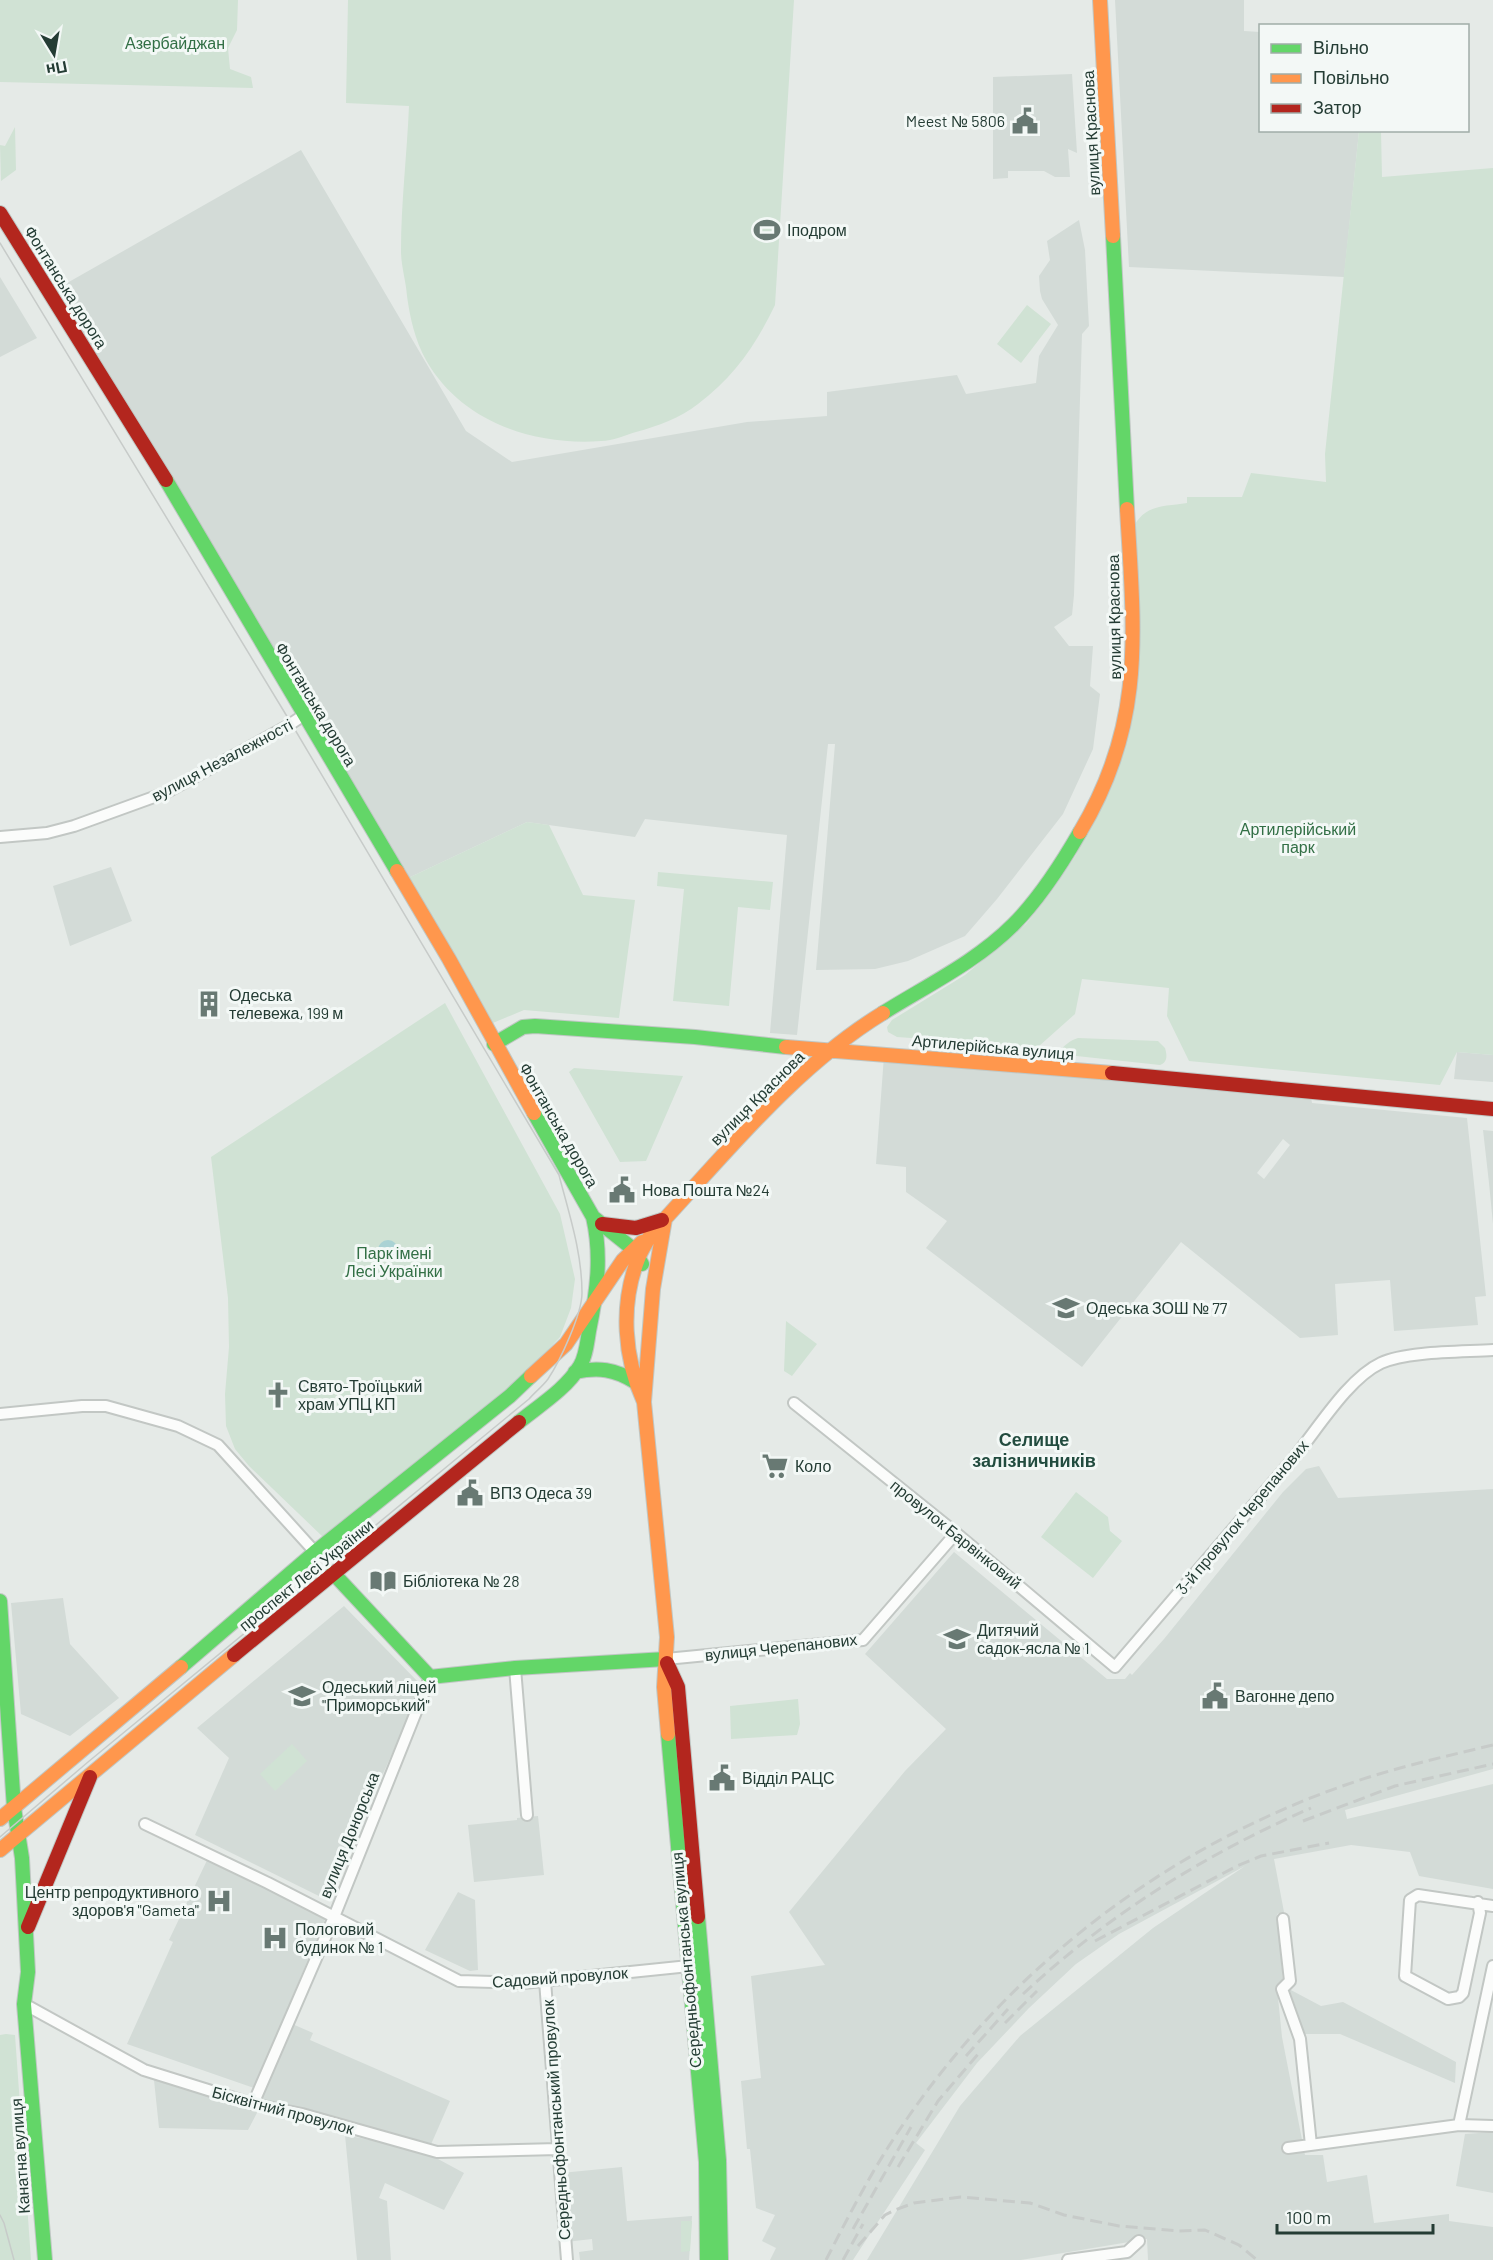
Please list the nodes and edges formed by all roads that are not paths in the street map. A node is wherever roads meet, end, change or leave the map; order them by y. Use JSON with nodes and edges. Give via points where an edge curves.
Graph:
{"nodes":[{"id":1,"x":1100,"y":0,"type":"edge"},
{"id":2,"x":0,"y":213,"type":"edge"},
{"id":3,"x":304,"y":715,"type":"junction"},
{"id":4,"x":0,"y":837,"type":"edge"},
{"id":5,"x":494,"y":1044,"type":"junction"},
{"id":6,"x":829,"y":1050,"type":"junction"},
{"id":7,"x":1493,"y":1109,"type":"edge"},
{"id":8,"x":665,"y":1218,"type":"junction"},
{"id":9,"x":597,"y":1220,"type":"junction"},
{"id":10,"x":636,"y":1253,"type":"junction"},
{"id":11,"x":653,"y":1289,"type":"junction"},
{"id":12,"x":594,"y":1302,"type":"junction"},
{"id":13,"x":1493,"y":1350,"type":"edge"},
{"id":14,"x":551,"y":1359,"type":"junction"},
{"id":15,"x":575,"y":1372,"type":"junction"},
{"id":16,"x":635,"y":1382,"type":"junction"},
{"id":17,"x":644,"y":1402,"type":"junction"},
{"id":18,"x":794,"y":1404,"type":"dead end"},
{"id":19,"x":0,"y":1413,"type":"edge"},
{"id":20,"x":956,"y":1533,"type":"junction"},
{"id":21,"x":315,"y":1552,"type":"junction"},
{"id":22,"x":333,"y":1573,"type":"junction"},
{"id":23,"x":0,"y":1601,"type":"edge"},
{"id":24,"x":666,"y":1659,"type":"junction"},
{"id":25,"x":1115,"y":1667,"type":"joint"},
{"id":26,"x":515,"y":1668,"type":"junction"},
{"id":27,"x":430,"y":1677,"type":"junction"},
{"id":28,"x":90,"y":1776,"type":"junction"},
{"id":29,"x":14,"y":1808,"type":"junction"},
{"id":30,"x":527,"y":1815,"type":"dead end"},
{"id":31,"x":0,"y":1819,"type":"edge"},
{"id":32,"x":145,"y":1824,"type":"dead end"},
{"id":33,"x":19,"y":1833,"type":"junction"},
{"id":34,"x":0,"y":1850,"type":"edge"},
{"id":35,"x":1478,"y":1902,"type":"junction"},
{"id":36,"x":1493,"y":1906,"type":"edge"},
{"id":37,"x":334,"y":1917,"type":"junction"},
{"id":38,"x":1283,"y":1918,"type":"dead end"},
{"id":39,"x":26,"y":1932,"type":"junction"},
{"id":40,"x":688,"y":1965,"type":"junction"},
{"id":41,"x":1493,"y":1966,"type":"edge"},
{"id":42,"x":545,"y":1981,"type":"junction"},
{"id":43,"x":24,"y":2004,"type":"junction"},
{"id":44,"x":253,"y":2104,"type":"junction"},
{"id":45,"x":1459,"y":2125,"type":"junction"},
{"id":46,"x":1493,"y":2126,"type":"edge"},
{"id":47,"x":1311,"y":2145,"type":"junction"},
{"id":48,"x":1288,"y":2148,"type":"dead end"},
{"id":49,"x":558,"y":2150,"type":"junction"},
{"id":50,"x":1138,"y":2241,"type":"dead end"},
{"id":51,"x":45,"y":2260,"type":"edge"},
{"id":52,"x":567,"y":2260,"type":"edge"},
{"id":53,"x":707,"y":2260,"type":"edge"},
{"id":54,"x":721,"y":2260,"type":"edge"},
{"id":55,"x":1068,"y":2260,"type":"edge"}],
"edges":[{"from":1,"to":6,"type":"main road","name":"вулиця Краснова","via":[[1132,603],[1132,680],[1126,720],[1096,806],[1057,871],[1013,926],[980,953],[851,1032]]},
{"from":2,"to":3,"type":"main road","name":"Фонтанська дорога","via":[[154,459]]},
{"from":3,"to":4,"type":"street","name":"вулиця Незалежності","via":[[165,793],[56,831]]},
{"from":3,"to":5,"type":"main road","name":"Фонтанська дорога","via":[[449,959]]},
{"from":5,"to":6,"type":"main road","name":"Артилерійська вулиця","via":[[523,1027],[535,1026]]},
{"from":5,"to":9,"type":"main road","name":"Фонтанська дорога"},
{"from":6,"to":7,"type":"main road","name":"Артилерійська вулиця"},
{"from":6,"to":8,"type":"main road","name":"вулиця Краснова","via":[[798,1076]]},
{"from":8,"to":9,"type":"main road","via":[[636,1228],[621,1228]]},
{"from":8,"to":10,"type":"main road","name":"Середньофонтанська вулиця"},
{"from":8,"to":11,"type":"main road","name":"Середньофонтанська вулиця"},
{"from":9,"to":10,"type":"main road"},
{"from":9,"to":12,"type":"main road","name":"проспект Лесі Українки","via":[[599,1252]]},
{"from":10,"to":11,"type":"main road"},
{"from":10,"to":12,"type":"main road","name":"проспект Лесі Українки"},
{"from":10,"to":16,"type":"main road","name":"Середньофонтанська вулиця","via":[[628,1300]]},
{"from":11,"to":17,"type":"main road","name":"Середньофонтанська вулиця"},
{"from":12,"to":14,"type":"main road","name":"проспект Лесі Українки"},
{"from":12,"to":15,"type":"main road","name":"проспект Лесі Українки","via":[[585,1354]]},
{"from":13,"to":25,"type":"street","name":"3-й провулок Черепанових","via":[[1413,1356],[1391,1360],[1371,1370],[1347,1391]]},
{"from":14,"to":15,"type":"main road","via":[[570,1361]]},
{"from":14,"to":21,"type":"main road","name":"проспект Лесі Українки"},
{"from":15,"to":16,"type":"main road","via":[[595,1367]]},
{"from":15,"to":22,"type":"main road","name":"проспект Лесі Українки","via":[[549,1400]]},
{"from":16,"to":17,"type":"main road","name":"Середньофонтанська вулиця"},
{"from":17,"to":24,"type":"main road","name":"Середньофонтанська вулиця"},
{"from":18,"to":20,"type":"street","name":"провулок Барвінковий"},
{"from":19,"to":21,"type":"street","via":[[106,1406],[178,1426],[218,1445]]},
{"from":20,"to":24,"type":"street","name":"вулиця Черепанових","via":[[863,1640]]},
{"from":20,"to":25,"type":"street","name":"провулок Барвінковий"},
{"from":21,"to":29,"type":"main road","name":"проспект Лесі Українки"},
{"from":22,"to":27,"type":"main road"},
{"from":22,"to":28,"type":"main road","name":"проспект Лесі Українки"},
{"from":23,"to":29,"type":"main road","name":"Канатна вулиця"},
{"from":24,"to":26,"type":"main road"},
{"from":24,"to":40,"type":"main road","name":"Середньофонтанська вулиця","via":[[664,1687]]},
{"from":24,"to":54,"type":"main road","name":"Середньофонтанська вулиця","via":[[678,1687],[684,1748],[719,2160]]},
{"from":26,"to":27,"type":"main road"},
{"from":26,"to":30,"type":"street"},
{"from":27,"to":37,"type":"street","name":"вулиця Донорська"},
{"from":28,"to":33,"type":"main road","name":"проспект Лесі Українки"},
{"from":28,"to":39,"type":"main road"},
{"from":29,"to":31,"type":"main road","name":"проспект Лесі Українки"},
{"from":29,"to":33,"type":"main road","name":"Канатна вулиця"},
{"from":32,"to":37,"type":"street","name":"Садовий провулок"},
{"from":33,"to":34,"type":"main road","name":"проспект Лесі Українки"},
{"from":33,"to":39,"type":"main road","name":"Канатна вулиця"},
{"from":35,"to":35,"type":"street","via":[[1418,1895],[1410,1900],[1405,1976],[1448,1999],[1463,1993],[1480,1913]]},
{"from":35,"to":36,"type":"street"},
{"from":37,"to":42,"type":"street","name":"Садовий провулок","via":[[459,1981]]},
{"from":37,"to":44,"type":"street","name":"вулиця Донорська"},
{"from":38,"to":47,"type":"street","via":[[1290,1981],[1282,1989],[1300,2039]]},
{"from":39,"to":43,"type":"main road","name":"Канатна вулиця","via":[[28,1972]]},
{"from":40,"to":42,"type":"street","name":"Садовий провулок"},
{"from":40,"to":53,"type":"main road","name":"Середньофонтанська вулиця","via":[[706,2162]]},
{"from":41,"to":45,"type":"street"},
{"from":42,"to":49,"type":"street","name":"Середньофонтанський провулок"},
{"from":43,"to":44,"type":"street","name":"Бісквітний провулок","via":[[144,2070]]},
{"from":43,"to":51,"type":"main road","name":"Канатна вулиця"},
{"from":44,"to":49,"type":"street","name":"Бісквітний провулок","via":[[437,2152]]},
{"from":45,"to":46,"type":"street"},
{"from":45,"to":47,"type":"street"},
{"from":47,"to":48,"type":"street"},
{"from":49,"to":52,"type":"street","name":"Середньофонтанський провулок"},
{"from":50,"to":55,"type":"street","via":[[1127,2252]]}]}
